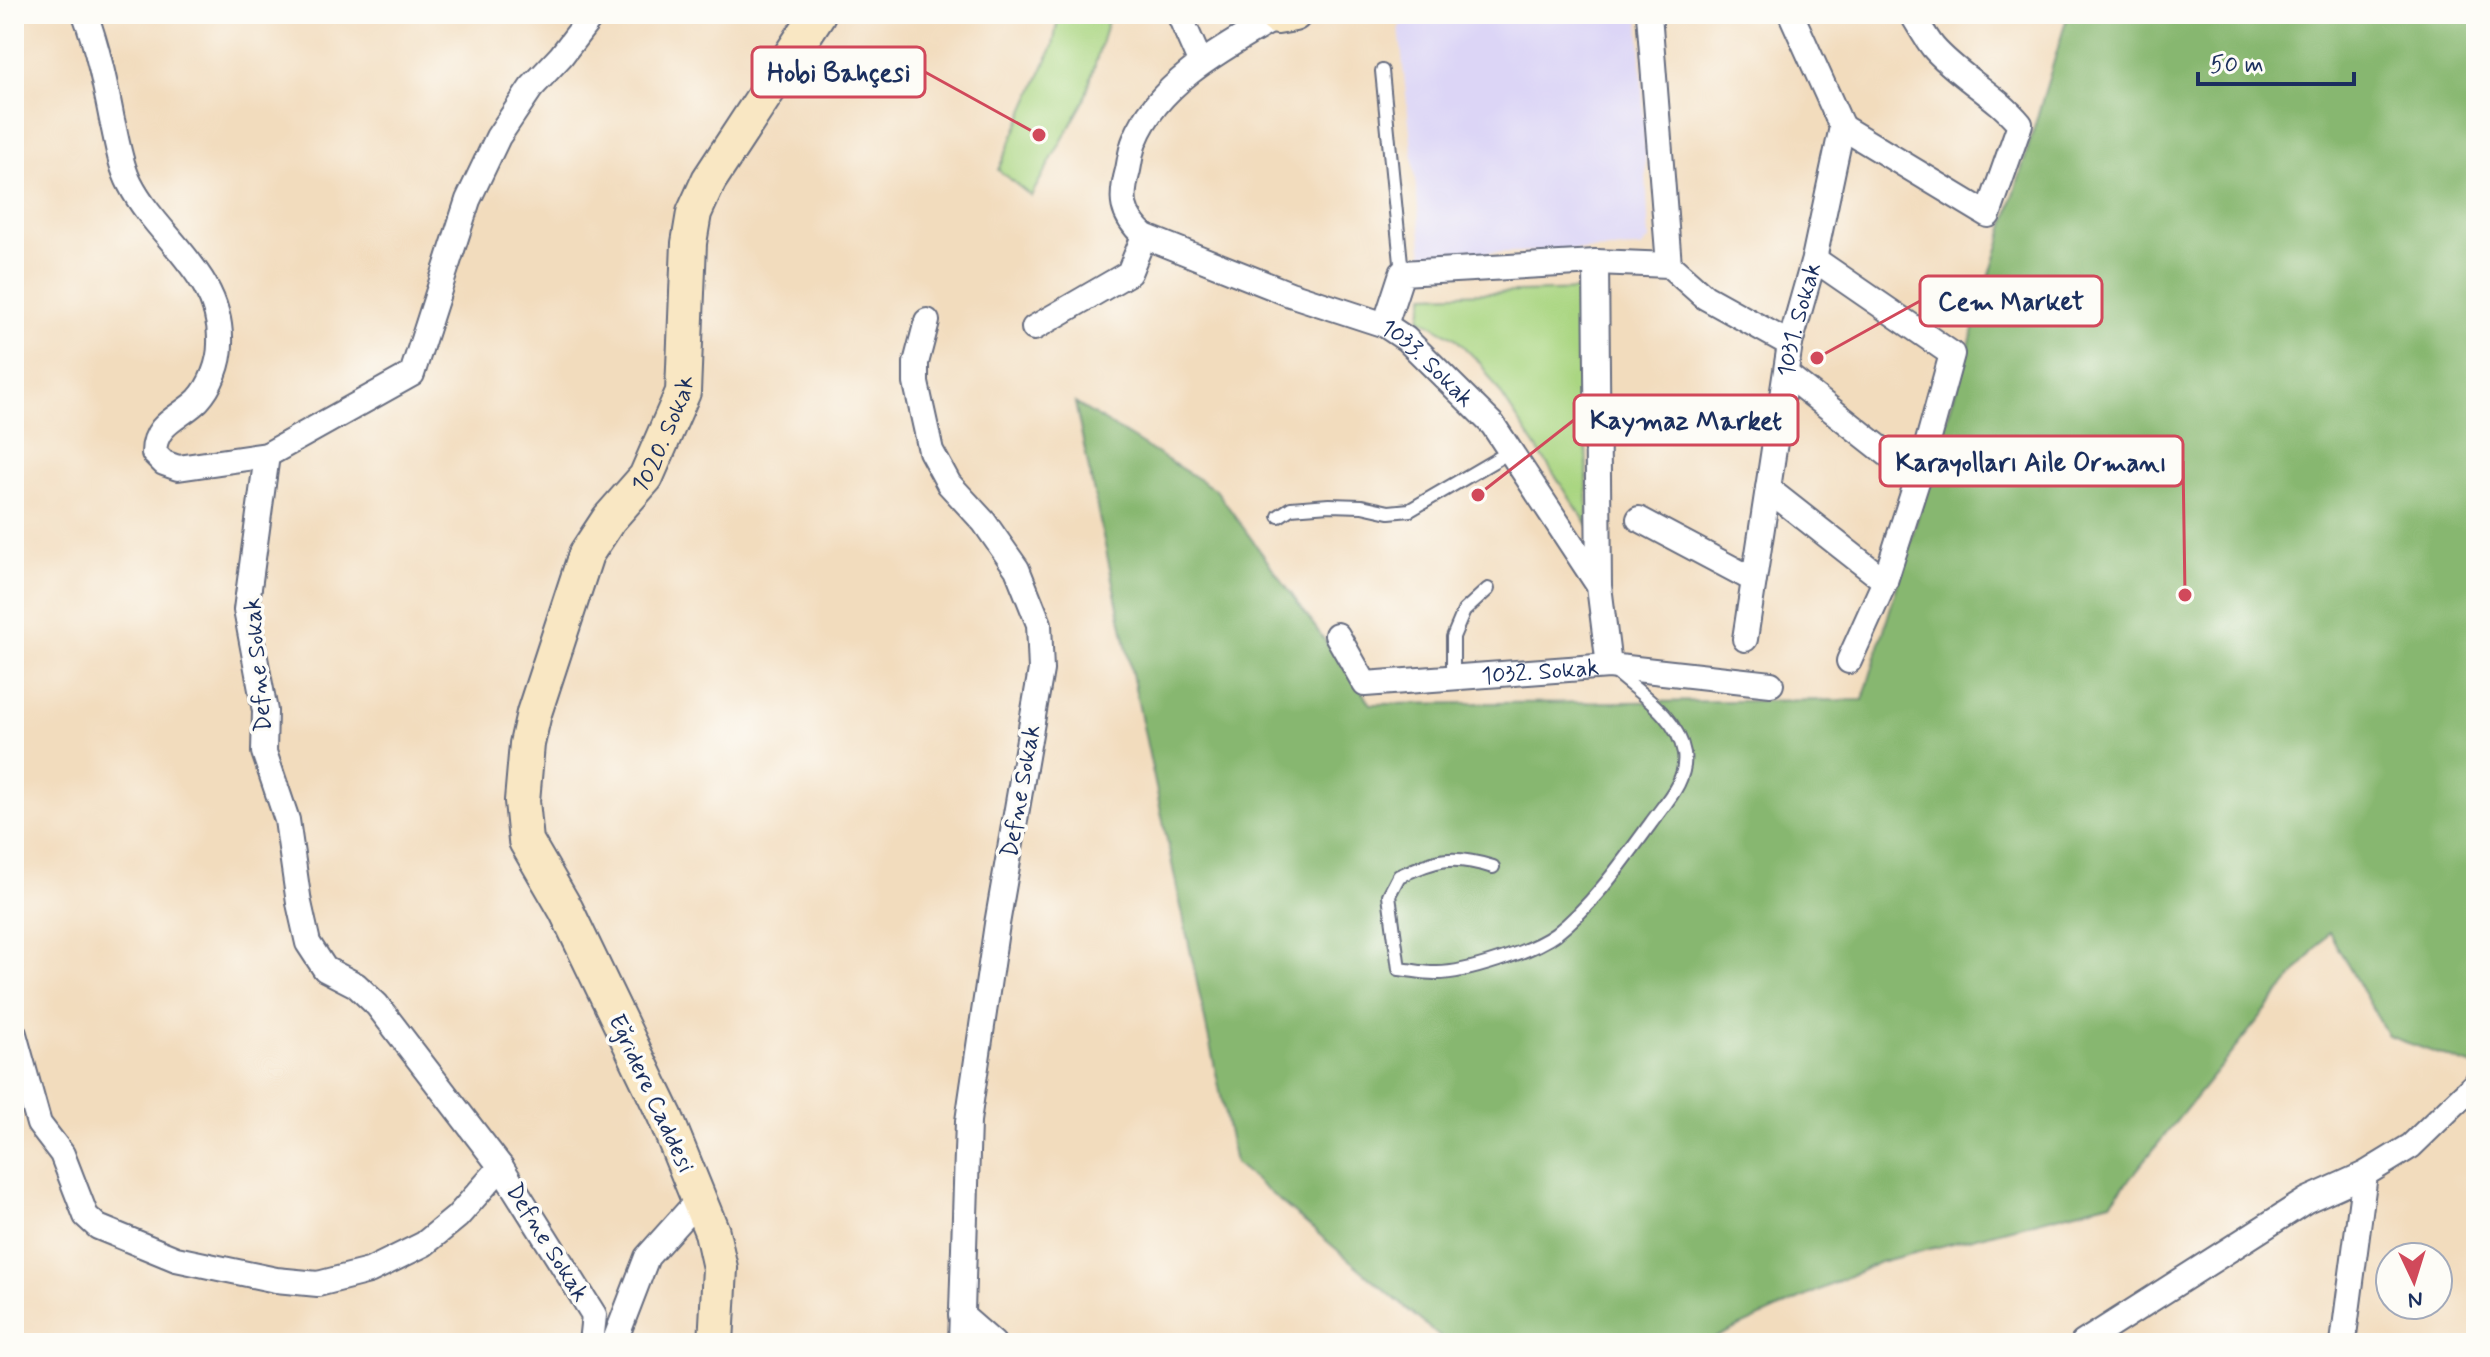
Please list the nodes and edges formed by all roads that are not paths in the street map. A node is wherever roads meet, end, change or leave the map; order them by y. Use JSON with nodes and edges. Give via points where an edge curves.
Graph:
{"nodes":[{"id":1,"x":85,"y":14,"type":"edge"},
{"id":2,"x":593,"y":14,"type":"edge"},
{"id":3,"x":818,"y":14,"type":"edge"},
{"id":4,"x":1179,"y":14,"type":"edge"},
{"id":5,"x":1649,"y":14,"type":"edge"},
{"id":6,"x":1791,"y":14,"type":"edge"},
{"id":7,"x":1912,"y":14,"type":"edge"},
{"id":8,"x":1282,"y":15,"type":"edge"},
{"id":9,"x":1200,"y":62,"type":"junction"},
{"id":10,"x":1382,"y":71,"type":"dead end"},
{"id":11,"x":1842,"y":127,"type":"junction"},
{"id":12,"x":1144,"y":236,"type":"junction"},
{"id":13,"x":1814,"y":259,"type":"junction"},
{"id":14,"x":1596,"y":262,"type":"junction"},
{"id":15,"x":1669,"y":265,"type":"junction"},
{"id":16,"x":1402,"y":273,"type":"junction"},
{"id":17,"x":927,"y":321,"type":"dead end"},
{"id":18,"x":1385,"y":325,"type":"junction"},
{"id":19,"x":1034,"y":328,"type":"dead end"},
{"id":20,"x":1790,"y":344,"type":"junction"},
{"id":21,"x":1786,"y":374,"type":"junction"},
{"id":22,"x":1511,"y":451,"type":"junction"},
{"id":23,"x":267,"y":455,"type":"junction"},
{"id":24,"x":1918,"y":478,"type":"junction"},
{"id":25,"x":1768,"y":489,"type":"junction"},
{"id":26,"x":1279,"y":516,"type":"dead end"},
{"id":27,"x":1639,"y":519,"type":"dead end"},
{"id":28,"x":1754,"y":580,"type":"junction"},
{"id":29,"x":1885,"y":581,"type":"junction"},
{"id":30,"x":1599,"y":586,"type":"junction"},
{"id":31,"x":1488,"y":589,"type":"dead end"},
{"id":32,"x":1337,"y":635,"type":"dead end"},
{"id":33,"x":1745,"y":639,"type":"dead end"},
{"id":34,"x":1849,"y":661,"type":"dead end"},
{"id":35,"x":1609,"y":666,"type":"junction"},
{"id":36,"x":1453,"y":678,"type":"junction"},
{"id":37,"x":1771,"y":684,"type":"dead end"},
{"id":38,"x":534,"y":858,"type":"joint"},
{"id":39,"x":1493,"y":867,"type":"dead end"},
{"id":40,"x":14,"y":1034,"type":"edge"},
{"id":41,"x":2476,"y":1083,"type":"edge"},
{"id":42,"x":501,"y":1167,"type":"junction"},
{"id":43,"x":2365,"y":1174,"type":"junction"},
{"id":44,"x":700,"y":1198,"type":"junction"},
{"id":45,"x":961,"y":1315,"type":"junction"},
{"id":46,"x":591,"y":1343,"type":"edge"},
{"id":47,"x":614,"y":1343,"type":"edge"},
{"id":48,"x":716,"y":1343,"type":"edge"},
{"id":49,"x":961,"y":1343,"type":"edge"},
{"id":50,"x":993,"y":1343,"type":"edge"},
{"id":51,"x":2083,"y":1343,"type":"edge"},
{"id":52,"x":2343,"y":1343,"type":"edge"}],
"edges":[{"from":1,"to":23,"type":"street","via":[[98,48],[128,182],[195,268],[215,305],[220,344],[215,373],[199,399],[154,439],[154,453],[178,468]]},
{"from":2,"to":23,"type":"street","via":[[498,137],[468,200],[412,374]]},
{"from":3,"to":38,"type":"street","name":"1020. Sokak","via":[[709,180],[694,213],[683,392],[646,477],[586,554],[527,744],[522,801],[526,841]]},
{"from":4,"to":9,"type":"street"},
{"from":5,"to":15,"type":"street"},
{"from":6,"to":11,"type":"street"},
{"from":7,"to":11,"type":"street","via":[[1933,47],[2020,124],[1988,215]]},
{"from":8,"to":9,"type":"street"},
{"from":9,"to":12,"type":"street","via":[[1155,108],[1135,139],[1122,192],[1128,221]]},
{"from":10,"to":16,"type":"lane"},
{"from":11,"to":13,"type":"street","name":"1031. Sokak"},
{"from":12,"to":18,"type":"street","name":"1033. Sokak"},
{"from":12,"to":19,"type":"street","via":[[1129,273]]},
{"from":13,"to":20,"type":"street","name":"1031. Sokak"},
{"from":13,"to":24,"type":"street","via":[[1952,354]]},
{"from":14,"to":15,"type":"street"},
{"from":14,"to":16,"type":"street"},
{"from":14,"to":30,"type":"street"},
{"from":15,"to":20,"type":"street","via":[[1705,297]]},
{"from":16,"to":18,"type":"street"},
{"from":17,"to":45,"type":"street","name":"Defne Sokak","via":[[916,383],[931,451],[949,484],[1017,569],[1039,624],[1041,670],[968,1121]]},
{"from":18,"to":22,"type":"street","name":"1033. Sokak","via":[[1493,425]]},
{"from":20,"to":21,"type":"street","name":"1031. Sokak"},
{"from":21,"to":24,"type":"street"},
{"from":21,"to":25,"type":"street","name":"1031. Sokak"},
{"from":22,"to":26,"type":"lane","via":[[1410,510],[1329,505],[1291,508]]},
{"from":22,"to":30,"type":"street","name":"1033. Sokak"},
{"from":23,"to":42,"type":"street","name":"Defne Sokak","via":[[246,610],[265,711],[264,752],[287,820],[308,943],[325,969],[356,985],[377,1005]]},
{"from":24,"to":29,"type":"street"},
{"from":25,"to":28,"type":"street","name":"1031. Sokak"},
{"from":25,"to":29,"type":"street"},
{"from":27,"to":28,"type":"street"},
{"from":28,"to":33,"type":"street","name":"1031. Sokak"},
{"from":29,"to":34,"type":"street"},
{"from":30,"to":35,"type":"street","name":"1033. Sokak"},
{"from":31,"to":36,"type":"lane","via":[[1464,611],[1453,637]]},
{"from":32,"to":36,"type":"street","name":"1032. Sokak","via":[[1365,684]]},
{"from":35,"to":36,"type":"street","name":"1032. Sokak"},
{"from":35,"to":37,"type":"street","name":"1032. Sokak"},
{"from":35,"to":39,"type":"lane","via":[[1676,730],[1684,755],[1678,787],[1609,880],[1555,935],[1494,962],[1437,973],[1399,969],[1389,895],[1399,876],[1437,860],[1467,859]]},
{"from":38,"to":44,"type":"street","name":"Eğridere Caddesi","via":[[608,996]]},
{"from":40,"to":42,"type":"street","via":[[39,1124],[62,1154],[86,1216],[98,1227],[176,1259],[318,1284],[369,1271],[424,1244],[457,1217]]},
{"from":41,"to":43,"type":"street","via":[[2411,1146]]},
{"from":42,"to":46,"type":"street","name":"Defne Sokak","via":[[594,1315]]},
{"from":43,"to":51,"type":"street","via":[[2307,1200]]},
{"from":43,"to":52,"type":"street"},
{"from":44,"to":47,"type":"street","via":[[647,1257]]},
{"from":44,"to":48,"type":"street","name":"Eğridere Caddesi","via":[[720,1268]]},
{"from":45,"to":49,"type":"street","name":"Defne Sokak"},
{"from":45,"to":50,"type":"street"}]}
